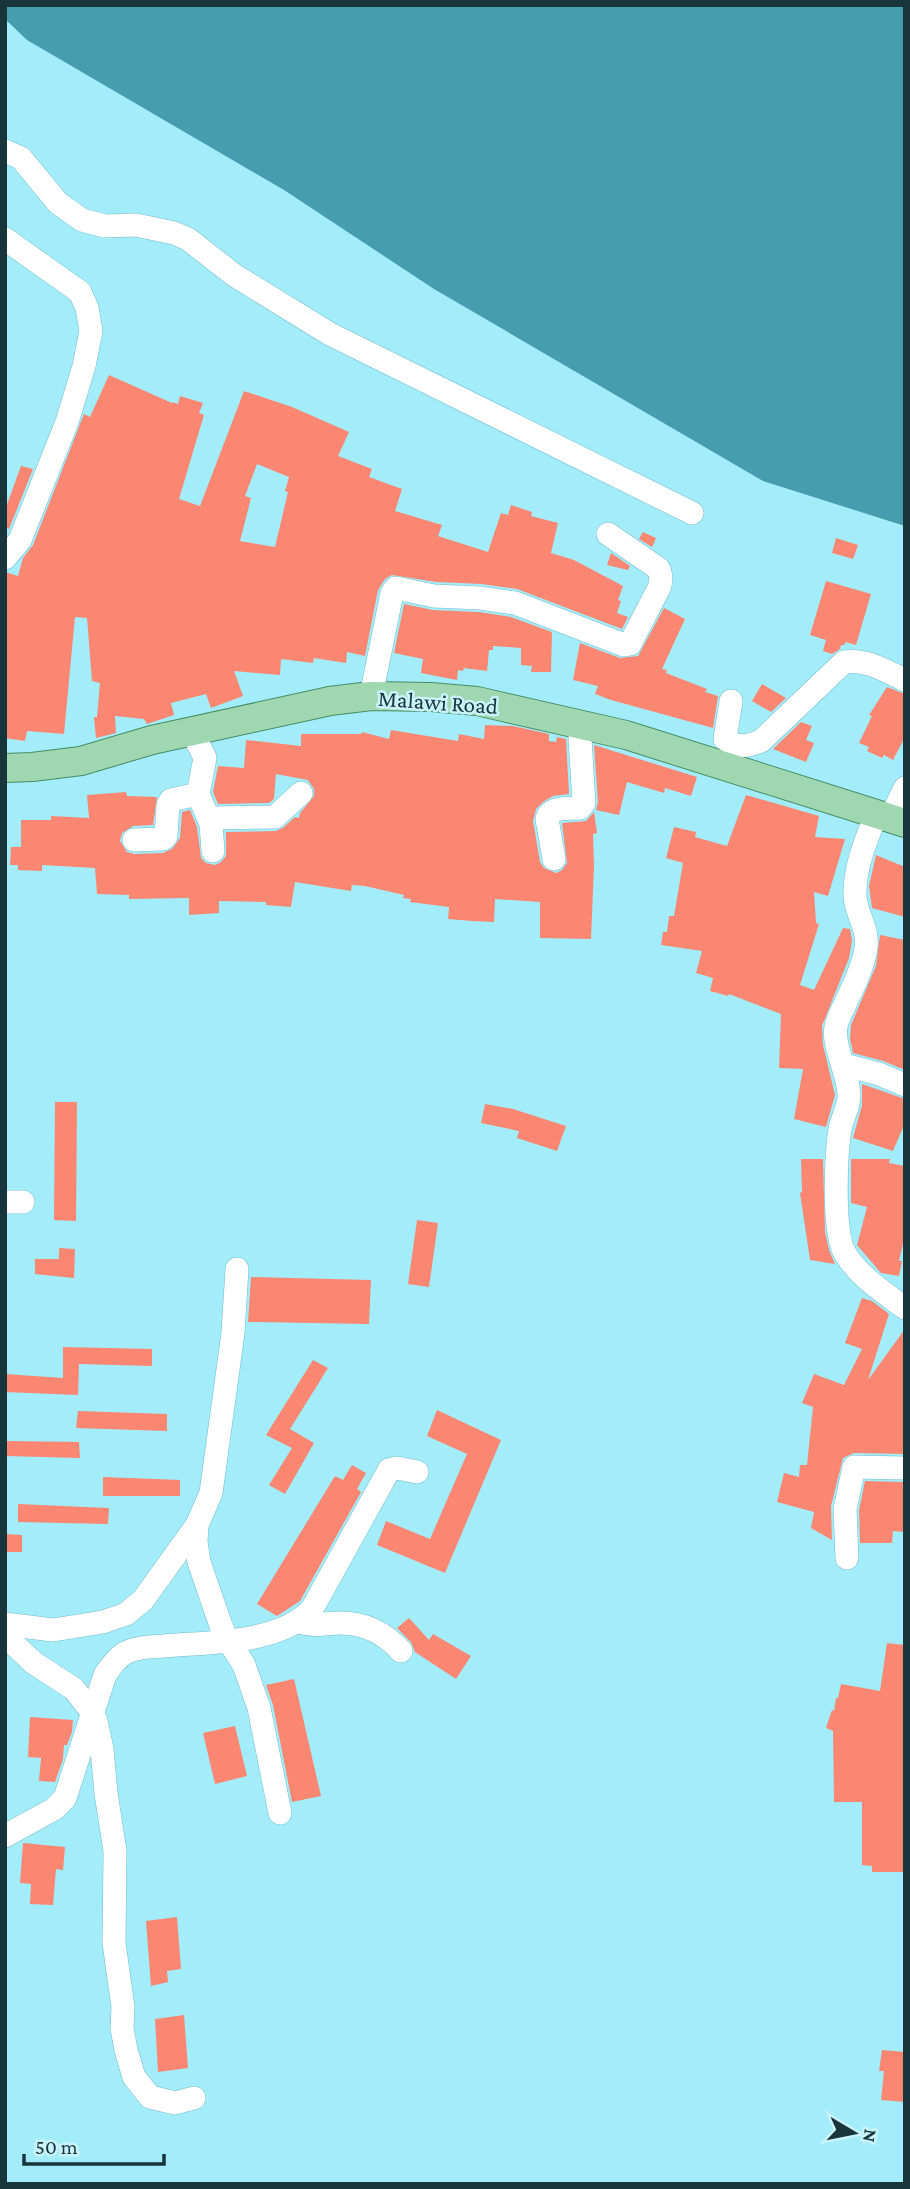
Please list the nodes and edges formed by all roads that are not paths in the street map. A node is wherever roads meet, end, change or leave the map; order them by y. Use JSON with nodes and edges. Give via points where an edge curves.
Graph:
{"nodes":[{"id":1,"x":7,"y":156,"type":"edge"},
{"id":2,"x":5,"y":239,"type":"edge"},
{"id":3,"x":692,"y":513,"type":"dead end"},
{"id":4,"x":608,"y":534,"type":"dead end"},
{"id":5,"x":5,"y":558,"type":"edge"},
{"id":6,"x":905,"y":680,"type":"edge"},
{"id":7,"x":371,"y":696,"type":"junction"},
{"id":8,"x":731,"y":701,"type":"dead end"},
{"id":9,"x":582,"y":724,"type":"junction"},
{"id":10,"x":192,"y":731,"type":"junction"},
{"id":11,"x":5,"y":768,"type":"edge"},
{"id":12,"x":905,"y":788,"type":"edge"},
{"id":13,"x":301,"y":793,"type":"dead end"},
{"id":14,"x":198,"y":794,"type":"junction"},
{"id":15,"x":209,"y":818,"type":"junction"},
{"id":16,"x":890,"y":819,"type":"edge"},
{"id":17,"x":134,"y":840,"type":"dead end"},
{"id":18,"x":213,"y":850,"type":"dead end"},
{"id":19,"x":554,"y":859,"type":"dead end"},
{"id":20,"x":845,"y":1065,"type":"junction"},
{"id":21,"x":905,"y":1085,"type":"edge"},
{"id":22,"x":237,"y":1269,"type":"dead end"},
{"id":23,"x":905,"y":1308,"type":"edge"},
{"id":24,"x":905,"y":1468,"type":"edge"},
{"id":25,"x":417,"y":1472,"type":"dead end"},
{"id":26,"x":197,"y":1525,"type":"junction"},
{"id":27,"x":847,"y":1558,"type":"dead end"},
{"id":28,"x":298,"y":1622,"type":"junction"},
{"id":29,"x":5,"y":1624,"type":"edge"},
{"id":30,"x":5,"y":1636,"type":"edge"},
{"id":31,"x":229,"y":1640,"type":"junction"},
{"id":32,"x":401,"y":1651,"type":"dead end"},
{"id":33,"x":92,"y":1712,"type":"junction"},
{"id":34,"x":280,"y":1813,"type":"dead end"},
{"id":35,"x":5,"y":1836,"type":"edge"},
{"id":36,"x":194,"y":2098,"type":"dead end"}],
"edges":[{"from":1,"to":3,"type":"street","via":[[21,158],[58,203],[82,220],[104,226],[136,225],[188,239],[234,275],[330,334]]},
{"from":2,"to":5,"type":"street","via":[[79,292],[88,308],[91,331],[67,422],[20,540]]},
{"from":4,"to":7,"type":"street","via":[[659,569],[661,578],[630,644],[515,603],[396,589]]},
{"from":6,"to":8,"type":"street","via":[[869,663],[844,662],[761,741],[747,746],[735,746],[725,739]]},
{"from":7,"to":9,"type":"main road","name":"Malawi Road","via":[[477,701]]},
{"from":7,"to":10,"type":"main road","name":"Malawi Road"},
{"from":9,"to":16,"type":"main road","name":"Malawi Road"},
{"from":9,"to":19,"type":"street","via":[[584,803],[580,808],[548,813]]},
{"from":10,"to":11,"type":"main road","name":"Malawi Road","via":[[81,761]]},
{"from":10,"to":14,"type":"street","via":[[205,761]]},
{"from":12,"to":16,"type":"street"},
{"from":13,"to":15,"type":"street","via":[[275,817]]},
{"from":14,"to":15,"type":"street"},
{"from":14,"to":17,"type":"street","via":[[171,800],[163,839]]},
{"from":15,"to":18,"type":"street"},
{"from":16,"to":20,"type":"street","via":[[862,853],[857,873],[855,898],[866,946],[857,981],[836,1024]]},
{"from":20,"to":21,"type":"street"},
{"from":20,"to":23,"type":"street","via":[[850,1096],[840,1129],[836,1178],[844,1252],[866,1280]]},
{"from":22,"to":26,"type":"street","via":[[211,1493]]},
{"from":24,"to":27,"type":"street","via":[[854,1467],[845,1510]]},
{"from":25,"to":28,"type":"street","via":[[389,1470],[312,1609]]},
{"from":26,"to":29,"type":"street","via":[[143,1600],[126,1614],[53,1630]]},
{"from":26,"to":31,"type":"street","via":[[199,1562]]},
{"from":28,"to":31,"type":"street","via":[[281,1631]]},
{"from":28,"to":32,"type":"street","via":[[378,1630]]},
{"from":30,"to":33,"type":"street","via":[[34,1663],[74,1689]]},
{"from":31,"to":33,"type":"street","via":[[142,1648],[124,1654],[105,1675]]},
{"from":31,"to":34,"type":"street","via":[[244,1665],[259,1708]]},
{"from":33,"to":35,"type":"street","via":[[65,1797],[54,1809]]},
{"from":33,"to":36,"type":"street","via":[[102,1749],[115,1851],[114,1943],[126,2050],[134,2077],[150,2097],[175,2102]]}]}
